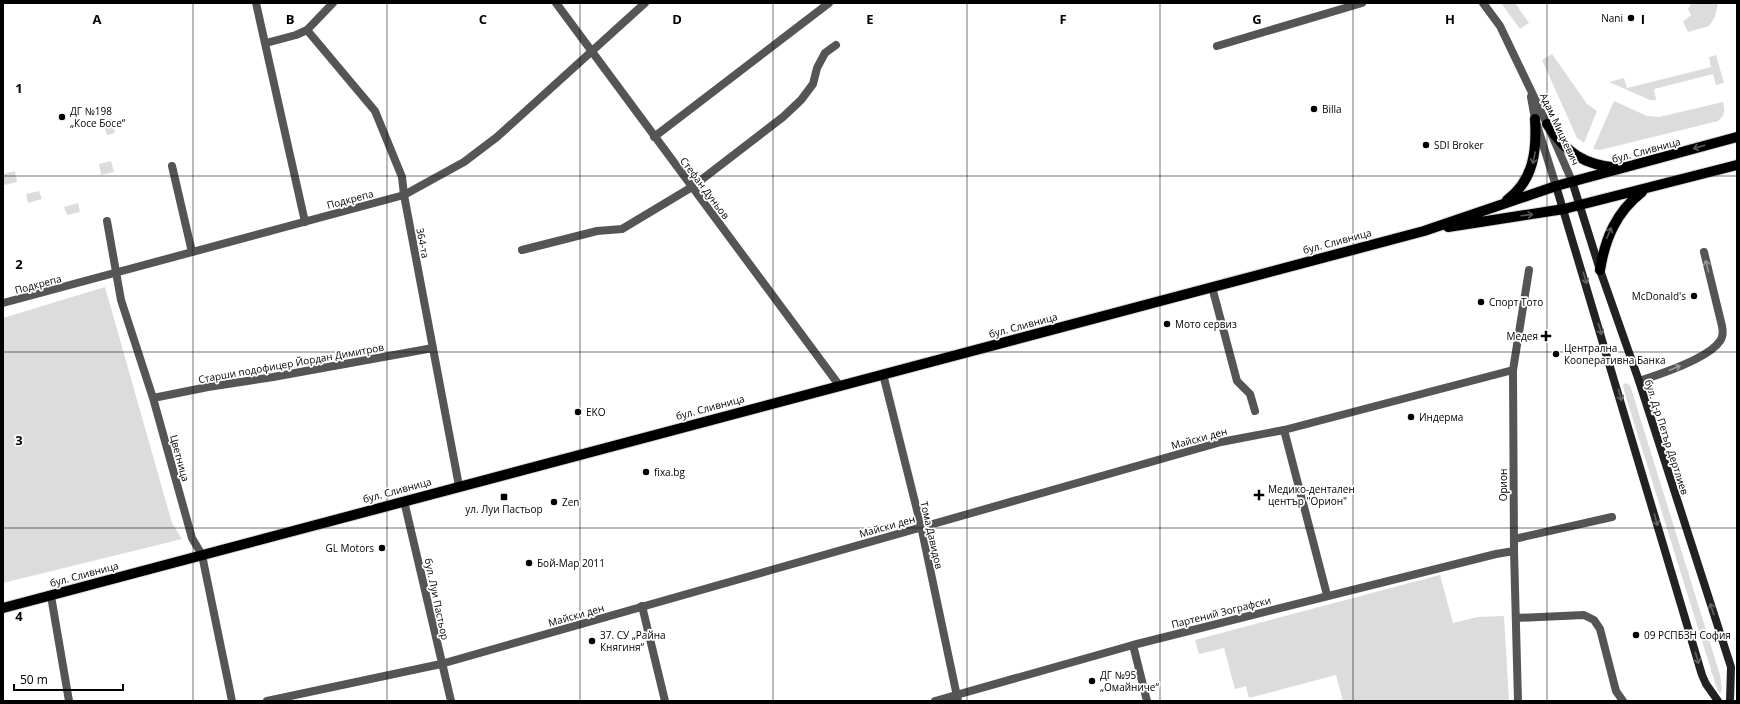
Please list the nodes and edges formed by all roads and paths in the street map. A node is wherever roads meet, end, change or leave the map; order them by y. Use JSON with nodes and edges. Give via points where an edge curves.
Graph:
{"nodes":[{"id":1,"x":256,"y":3,"type":"edge"},
{"id":2,"x":332,"y":3,"type":"edge"},
{"id":3,"x":556,"y":3,"type":"edge"},
{"id":4,"x":645,"y":3,"type":"edge"},
{"id":5,"x":829,"y":3,"type":"edge"},
{"id":6,"x":1362,"y":3,"type":"edge"},
{"id":7,"x":1483,"y":3,"type":"edge"},
{"id":8,"x":307,"y":30,"type":"junction"},
{"id":9,"x":266,"y":43,"type":"junction"},
{"id":10,"x":836,"y":45,"type":"dead end"},
{"id":11,"x":1217,"y":46,"type":"dead end"},
{"id":12,"x":591,"y":52,"type":"junction"},
{"id":13,"x":1529,"y":86,"type":"junction"},
{"id":14,"x":1535,"y":119,"type":"junction"},
{"id":15,"x":1548,"y":124,"type":"junction"},
{"id":16,"x":654,"y":137,"type":"junction"},
{"id":17,"x":1737,"y":137,"type":"edge"},
{"id":18,"x":1737,"y":165,"type":"edge"},
{"id":19,"x":172,"y":166,"type":"dead end"},
{"id":20,"x":1626,"y":168,"type":"junction"},
{"id":21,"x":1572,"y":181,"type":"junction"},
{"id":22,"x":1556,"y":186,"type":"junction"},
{"id":23,"x":692,"y":187,"type":"junction"},
{"id":24,"x":1644,"y":190,"type":"junction"},
{"id":25,"x":404,"y":195,"type":"junction"},
{"id":26,"x":1504,"y":202,"type":"junction"},
{"id":27,"x":1580,"y":205,"type":"junction"},
{"id":28,"x":1564,"y":209,"type":"junction"},
{"id":29,"x":107,"y":221,"type":"dead end"},
{"id":30,"x":305,"y":222,"type":"junction"},
{"id":31,"x":1424,"y":231,"type":"junction"},
{"id":32,"x":522,"y":250,"type":"dead end"},
{"id":33,"x":192,"y":252,"type":"junction"},
{"id":34,"x":1704,"y":252,"type":"dead end"},
{"id":35,"x":1529,"y":270,"type":"dead end"},
{"id":36,"x":1600,"y":270,"type":"junction"},
{"id":37,"x":117,"y":273,"type":"junction"},
{"id":38,"x":1212,"y":287,"type":"junction"},
{"id":39,"x":3,"y":303,"type":"edge"},
{"id":40,"x":433,"y":348,"type":"junction"},
{"id":41,"x":1513,"y":370,"type":"junction"},
{"id":42,"x":883,"y":374,"type":"junction"},
{"id":43,"x":1639,"y":381,"type":"junction"},
{"id":44,"x":839,"y":385,"type":"junction"},
{"id":45,"x":153,"y":398,"type":"junction"},
{"id":46,"x":1255,"y":411,"type":"dead end"},
{"id":47,"x":1284,"y":430,"type":"junction"},
{"id":48,"x":459,"y":486,"type":"junction"},
{"id":49,"x":404,"y":501,"type":"junction"},
{"id":50,"x":1612,"y":517,"type":"dead end"},
{"id":51,"x":921,"y":526,"type":"junction"},
{"id":52,"x":1514,"y":539,"type":"junction"},
{"id":53,"x":1514,"y":551,"type":"junction"},
{"id":54,"x":202,"y":555,"type":"junction"},
{"id":55,"x":1327,"y":595,"type":"junction"},
{"id":56,"x":51,"y":596,"type":"junction"},
{"id":57,"x":642,"y":606,"type":"junction"},
{"id":58,"x":3,"y":608,"type":"edge"},
{"id":59,"x":1516,"y":618,"type":"junction"},
{"id":60,"x":1133,"y":645,"type":"junction"},
{"id":61,"x":441,"y":664,"type":"junction"},
{"id":62,"x":958,"y":698,"type":"edge"},
{"id":63,"x":69,"y":701,"type":"edge"},
{"id":64,"x":232,"y":701,"type":"edge"},
{"id":65,"x":267,"y":701,"type":"edge"},
{"id":66,"x":451,"y":701,"type":"edge"},
{"id":67,"x":664,"y":701,"type":"edge"},
{"id":68,"x":935,"y":701,"type":"edge"},
{"id":69,"x":1147,"y":701,"type":"edge"},
{"id":70,"x":1518,"y":701,"type":"edge"},
{"id":71,"x":1623,"y":701,"type":"edge"},
{"id":72,"x":1718,"y":701,"type":"edge"},
{"id":73,"x":1730,"y":701,"type":"edge"}],
"edges":[{"from":1,"to":9,"type":"street"},
{"from":2,"to":8,"type":"street"},
{"from":3,"to":12,"type":"street","name":"Стефан Дуньов"},
{"from":4,"to":12,"type":"street","name":"Подкрепа"},
{"from":5,"to":16,"type":"street"},
{"from":6,"to":11,"type":"street"},
{"from":7,"to":13,"type":"street","name":"Адам Мицкевич","via":[[1500,26]]},
{"from":8,"to":9,"type":"street"},
{"from":8,"to":25,"type":"street","name":"364-та","via":[[375,111],[402,177]]},
{"from":9,"to":30,"type":"street"},
{"from":10,"to":23,"type":"street","via":[[825,53],[817,68],[813,84],[801,100],[783,117]]},
{"from":12,"to":16,"type":"street","name":"Стефан Дуньов"},
{"from":12,"to":25,"type":"street","name":"Подкрепа","via":[[497,137],[464,162]]},
{"from":13,"to":14,"type":"street","name":"Адам Мицкевич"},
{"from":13,"to":15,"type":"street","name":"Адам Мицкевич"},
{"from":14,"to":22,"type":"street","name":"Адам Мицкевич"},
{"from":14,"to":26,"type":"main road","one_way":true,"via":[[1536,144],[1531,168],[1519,189]]},
{"from":15,"to":20,"type":"main road","via":[[1563,147],[1575,155],[1598,165]]},
{"from":15,"to":21,"type":"street","name":"Адам Мицкевич"},
{"from":16,"to":23,"type":"street","name":"Стефан Дуньов"},
{"from":17,"to":20,"type":"main road","name":"бул. Сливница","one_way":true},
{"from":18,"to":24,"type":"main road","name":"бул. Сливница"},
{"from":19,"to":33,"type":"street"},
{"from":20,"to":21,"type":"main road","name":"бул. Сливница"},
{"from":21,"to":22,"type":"main road","name":"бул. Сливница"},
{"from":21,"to":27,"type":"main road","name":"бул. Д-р Петър Дертлиев"},
{"from":22,"to":26,"type":"main road","name":"бул. Сливница"},
{"from":22,"to":28,"type":"main road"},
{"from":23,"to":32,"type":"street","via":[[622,229],[597,231]]},
{"from":23,"to":44,"type":"street","name":"Стефан Дуньов"},
{"from":24,"to":27,"type":"main road","name":"бул. Сливница"},
{"from":36,"to":24,"type":"main road","one_way":true,"via":[[1603,249],[1613,225],[1628,204]]},
{"from":25,"to":30,"type":"street","name":"Подкрепа"},
{"from":25,"to":40,"type":"street","name":"364-та"},
{"from":26,"to":31,"type":"main road","name":"бул. Сливница"},
{"from":27,"to":28,"type":"main road","name":"бул. Сливница"},
{"from":27,"to":36,"type":"main road","name":"бул. Д-р Петър Дертлиев"},
{"from":31,"to":28,"type":"main road","name":"бул. Сливница","one_way":true},
{"from":28,"to":72,"type":"main road","one_way":true,"via":[[1702,675]]},
{"from":29,"to":37,"type":"street","name":"Цветница"},
{"from":30,"to":33,"type":"street","name":"Подкрепа"},
{"from":31,"to":38,"type":"main road","name":"бул. Сливница"},
{"from":33,"to":37,"type":"street","name":"Подкрепа"},
{"from":43,"to":34,"type":"street","one_way":true,"via":[[1677,368],[1720,342],[1723,335],[1722,326]]},
{"from":35,"to":41,"type":"street","name":"Орион"},
{"from":36,"to":43,"type":"main road","name":"бул. Д-р Петър Дертлиев"},
{"from":37,"to":39,"type":"street","name":"Подкрепа"},
{"from":37,"to":45,"type":"street","name":"Цветница","via":[[121,300]]},
{"from":38,"to":42,"type":"main road","name":"бул. Сливница"},
{"from":38,"to":46,"type":"street","via":[[1237,381],[1250,394]]},
{"from":40,"to":45,"type":"street","name":"Старши подофицер Йордан Димитров","via":[[208,386]]},
{"from":40,"to":48,"type":"street","name":"364-та"},
{"from":41,"to":47,"type":"street","name":"Майски ден"},
{"from":41,"to":52,"type":"street","name":"Орион"},
{"from":42,"to":44,"type":"main road","name":"бул. Сливница"},
{"from":42,"to":51,"type":"street","name":"Тома Давидов"},
{"from":73,"to":43,"type":"main road","name":"бул. Д-р Петър Дертлиев","one_way":true,"via":[[1731,667]]},
{"from":44,"to":48,"type":"main road","name":"бул. Сливница"},
{"from":45,"to":54,"type":"street","name":"Цветница","via":[[192,538]]},
{"from":47,"to":51,"type":"street","name":"Майски ден","via":[[1221,442]]},
{"from":47,"to":55,"type":"street"},
{"from":48,"to":49,"type":"main road","name":"бул. Сливница"},
{"from":49,"to":54,"type":"main road","name":"бул. Сливница"},
{"from":49,"to":61,"type":"street","name":"бул. Луи Пастьор"},
{"from":50,"to":52,"type":"street"},
{"from":51,"to":57,"type":"street","name":"Майски ден"},
{"from":51,"to":62,"type":"street","name":"Тома Давидов"},
{"from":52,"to":53,"type":"street","name":"Орион"},
{"from":53,"to":55,"type":"street","name":"Партений Зографски"},
{"from":53,"to":59,"type":"street","name":"Орион"},
{"from":54,"to":56,"type":"main road","name":"бул. Сливница"},
{"from":54,"to":64,"type":"street","name":"Цветница"},
{"from":55,"to":60,"type":"street","name":"Партений Зографски"},
{"from":56,"to":58,"type":"main road","name":"бул. Сливница"},
{"from":56,"to":63,"type":"street"},
{"from":57,"to":61,"type":"street","name":"Майски ден"},
{"from":57,"to":67,"type":"street"},
{"from":59,"to":70,"type":"street","name":"Орион"},
{"from":59,"to":71,"type":"street","via":[[1584,614],[1594,620],[1600,629],[1616,691]]},
{"from":60,"to":62,"type":"street","name":"Партений Зографски"},
{"from":60,"to":69,"type":"street"},
{"from":61,"to":65,"type":"street","name":"Майски ден"},
{"from":61,"to":66,"type":"street","name":"бул. Луи Пастьор"},
{"from":62,"to":68,"type":"street","name":"Партений Зографски"}]}
